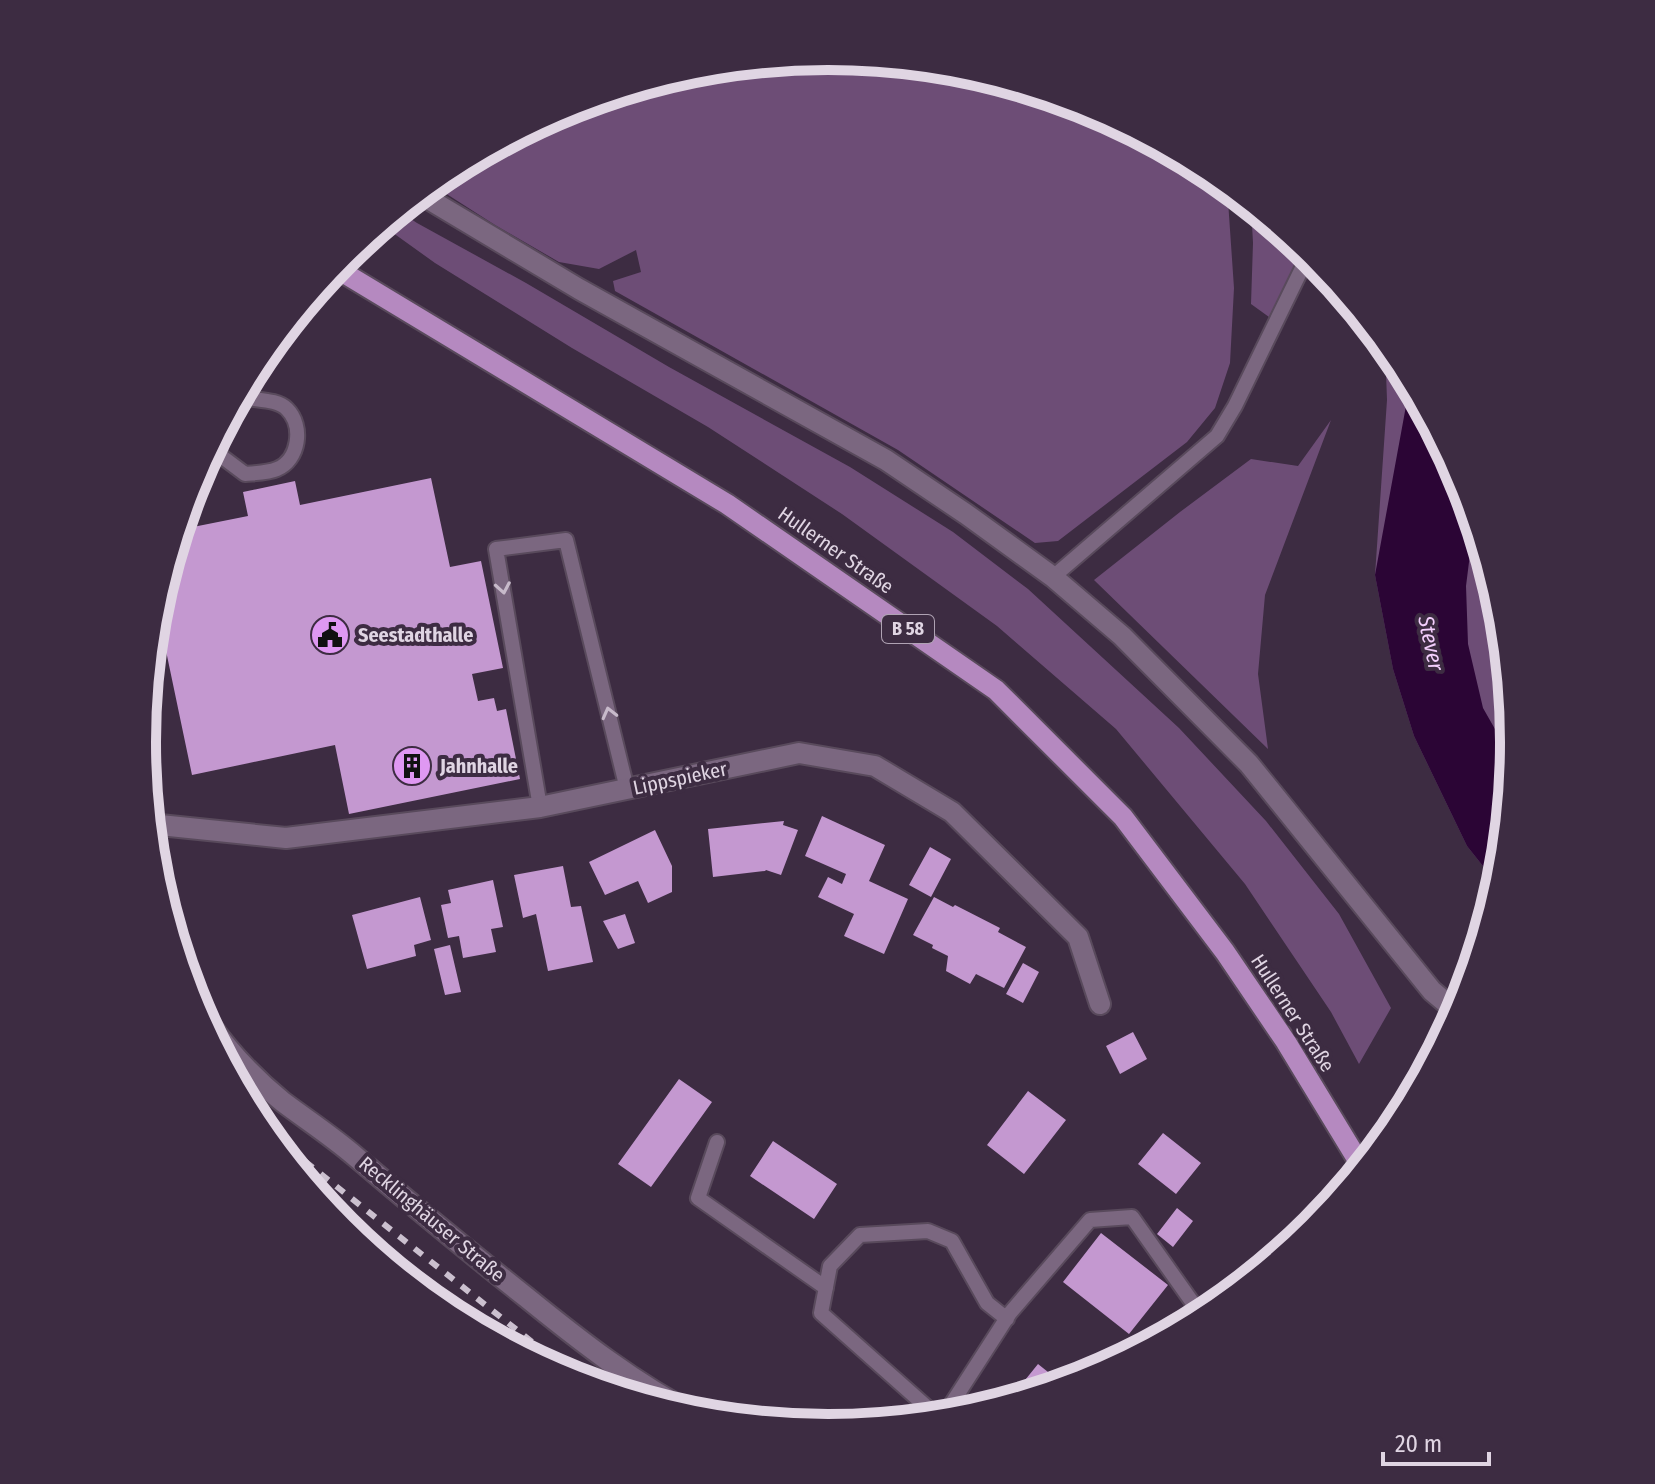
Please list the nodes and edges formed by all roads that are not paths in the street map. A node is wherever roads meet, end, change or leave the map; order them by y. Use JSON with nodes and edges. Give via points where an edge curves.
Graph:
{"nodes":[{"id":1,"x":430,"y":200,"type":"edge"},
{"id":2,"x":1303,"y":267,"type":"edge"},
{"id":3,"x":345,"y":274,"type":"edge"},
{"id":4,"x":251,"y":398,"type":"edge"},
{"id":5,"x":221,"y":455,"type":"edge"},
{"id":6,"x":1053,"y":577,"type":"junction"},
{"id":7,"x":627,"y":789,"type":"junction"},
{"id":8,"x":540,"y":807,"type":"junction"},
{"id":9,"x":161,"y":825,"type":"edge"},
{"id":10,"x":1446,"y":1003,"type":"edge"},
{"id":11,"x":1100,"y":1004,"type":"dead end"},
{"id":12,"x":232,"y":1052,"type":"edge"},
{"id":13,"x":717,"y":1142,"type":"dead end"},
{"id":14,"x":1356,"y":1157,"type":"edge"},
{"id":15,"x":826,"y":1288,"type":"junction"},
{"id":16,"x":1194,"y":1305,"type":"edge"},
{"id":17,"x":1007,"y":1319,"type":"junction"},
{"id":18,"x":655,"y":1391,"type":"edge"},
{"id":19,"x":950,"y":1402,"type":"edge"},
{"id":20,"x":927,"y":1406,"type":"edge"}],
"edges":[{"from":1,"to":6,"type":"street","via":[[886,460]]},
{"from":2,"to":6,"type":"lane","via":[[1217,436]]},
{"from":3,"to":14,"type":"main road","name":"Hullerner Straße","number":"B 58","via":[[727,504],[996,690],[1123,817],[1225,952]]},
{"from":4,"to":5,"type":"lane","via":[[287,409],[299,439],[290,458],[278,469],[245,474]]},
{"from":6,"to":10,"type":"street","via":[[1122,636],[1249,764]]},
{"from":7,"to":8,"type":"street","name":"Lippspieker"},
{"from":7,"to":8,"type":"lane","one_way":true,"via":[[566,540],[496,549]]},
{"from":7,"to":11,"type":"street","name":"Lippspieker","via":[[799,753],[875,766],[952,812],[1078,937]]},
{"from":8,"to":9,"type":"street","name":"Lippspieker","via":[[286,838]]},
{"from":12,"to":18,"type":"street","name":"Recklinghäuser Straße","via":[[281,1100],[428,1219],[571,1333]]},
{"from":13,"to":15,"type":"lane","via":[[698,1198]]},
{"from":15,"to":17,"type":"lane","via":[[830,1266],[860,1235],[928,1231],[952,1241],[987,1303]]},
{"from":15,"to":20,"type":"lane","via":[[821,1313]]},
{"from":16,"to":17,"type":"lane","via":[[1132,1217],[1090,1220]]},
{"from":17,"to":19,"type":"lane"}]}
